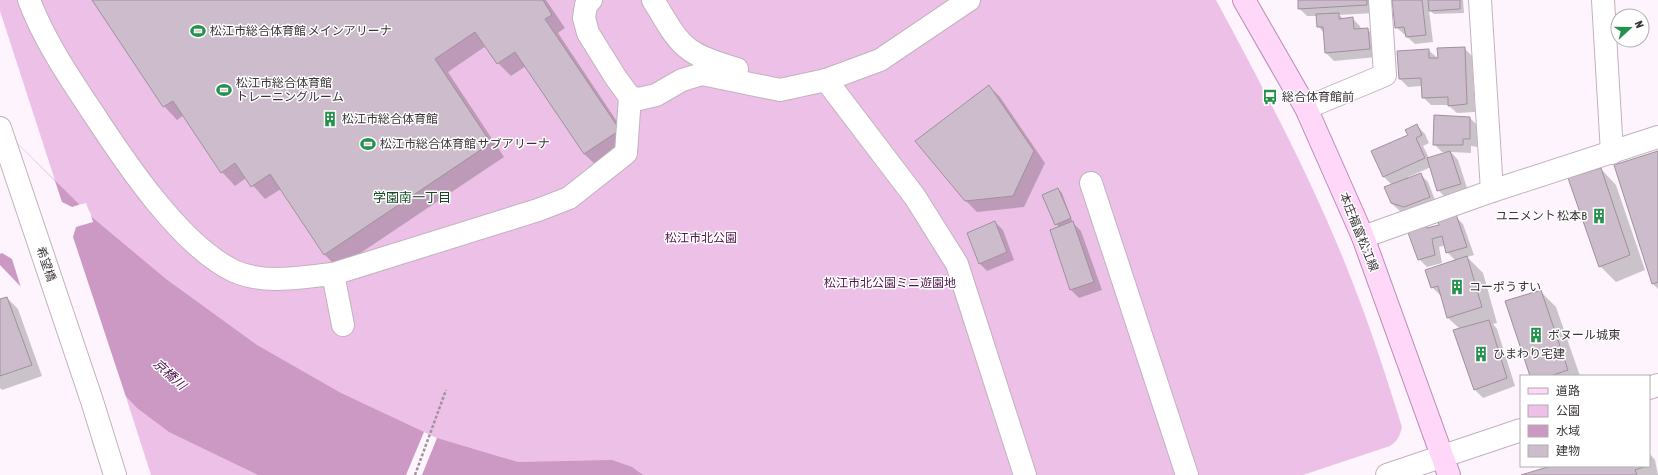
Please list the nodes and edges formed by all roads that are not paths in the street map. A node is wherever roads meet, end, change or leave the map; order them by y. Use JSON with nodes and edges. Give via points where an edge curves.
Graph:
{"nodes":[{"id":1,"x":29,"y":0,"type":"edge"},
{"id":2,"x":591,"y":0,"type":"edge"},
{"id":3,"x":653,"y":0,"type":"edge"},
{"id":4,"x":969,"y":0,"type":"edge"},
{"id":5,"x":1244,"y":0,"type":"edge"},
{"id":6,"x":1380,"y":0,"type":"edge"},
{"id":7,"x":1480,"y":0,"type":"edge"},
{"id":8,"x":1603,"y":0,"type":"edge"},
{"id":9,"x":826,"y":80,"type":"junction"},
{"id":10,"x":798,"y":85,"type":"junction"},
{"id":11,"x":630,"y":97,"type":"junction"},
{"id":12,"x":1306,"y":108,"type":"junction"},
{"id":13,"x":0,"y":128,"type":"edge"},
{"id":14,"x":1658,"y":137,"type":"edge"},
{"id":15,"x":1612,"y":153,"type":"junction"},
{"id":16,"x":1090,"y":183,"type":"dead end"},
{"id":17,"x":1492,"y":191,"type":"junction"},
{"id":18,"x":1363,"y":236,"type":"junction"},
{"id":19,"x":333,"y":274,"type":"junction"},
{"id":20,"x":343,"y":325,"type":"dead end"},
{"id":21,"x":1520,"y":430,"type":"edge"},
{"id":22,"x":1445,"y":465,"type":"edge"},
{"id":23,"x":115,"y":475,"type":"edge"},
{"id":24,"x":1025,"y":475,"type":"edge"},
{"id":25,"x":1187,"y":475,"type":"edge"},
{"id":26,"x":1387,"y":475,"type":"edge"}],
"edges":[{"from":1,"to":19,"type":"street","via":[[66,73],[122,158],[191,240],[214,260],[235,272],[255,277],[285,279]]},
{"from":2,"to":11,"type":"street","via":[[586,5],[584,18],[588,33]]},
{"from":3,"to":10,"type":"street","via":[[678,38],[703,58]]},
{"from":4,"to":9,"type":"street","via":[[880,60]]},
{"from":5,"to":12,"type":"main road","name":"本庄福富松江線"},
{"from":6,"to":12,"type":"street","via":[[1385,75]]},
{"from":7,"to":17,"type":"street"},
{"from":8,"to":15,"type":"street"},
{"from":9,"to":10,"type":"street"},
{"from":9,"to":24,"type":"street","via":[[915,197],[957,264]]},
{"from":10,"to":11,"type":"street","via":[[780,90],[702,74],[682,80],[647,98],[639,100]]},
{"from":11,"to":19,"type":"street","via":[[626,152],[569,198]]},
{"from":12,"to":18,"type":"main road","name":"本庄福富松江線"},
{"from":13,"to":23,"type":"street","name":"希望橋"},
{"from":14,"to":15,"type":"street"},
{"from":15,"to":17,"type":"street"},
{"from":16,"to":25,"type":"street"},
{"from":17,"to":18,"type":"street"},
{"from":18,"to":22,"type":"main road","name":"本庄福富松江線"},
{"from":19,"to":20,"type":"street"},
{"from":21,"to":22,"type":"street"},
{"from":22,"to":26,"type":"street"}]}
